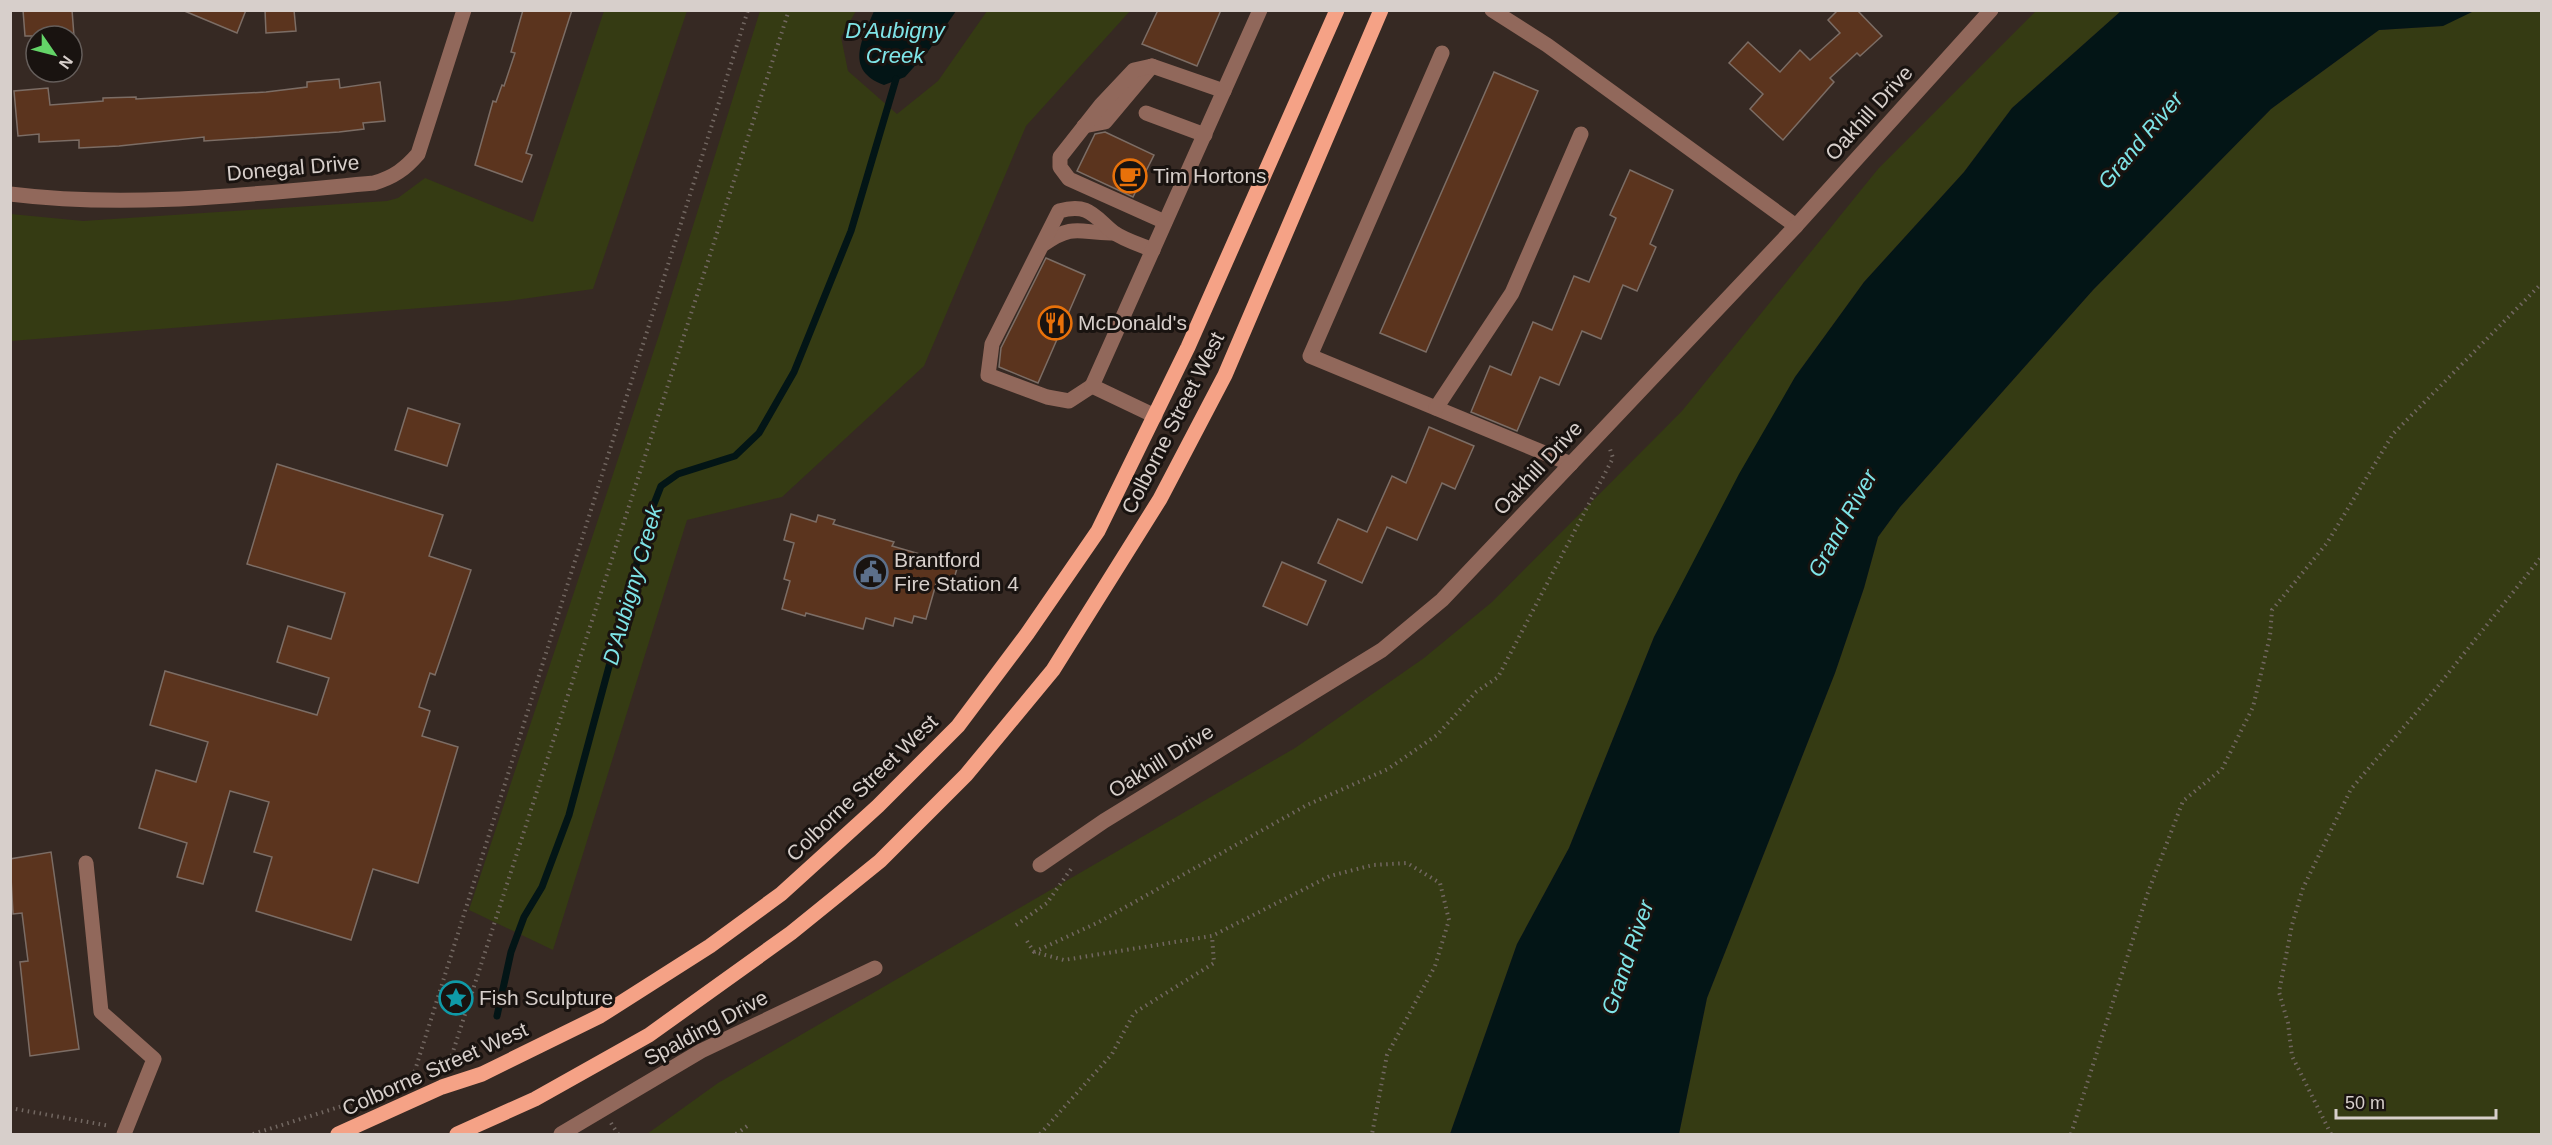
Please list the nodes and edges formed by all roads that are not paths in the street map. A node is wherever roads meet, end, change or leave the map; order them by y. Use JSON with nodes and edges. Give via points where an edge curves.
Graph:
{"nodes":[{"id":1,"x":464,"y":10,"type":"edge"},
{"id":2,"x":1260,"y":10,"type":"edge"},
{"id":3,"x":1337,"y":10,"type":"edge"},
{"id":4,"x":1381,"y":10,"type":"edge"},
{"id":5,"x":1492,"y":10,"type":"edge"},
{"id":6,"x":1991,"y":10,"type":"edge"},
{"id":7,"x":1442,"y":53,"type":"dead end"},
{"id":8,"x":1224,"y":91,"type":"junction"},
{"id":9,"x":1146,"y":113,"type":"dead end"},
{"id":10,"x":1581,"y":134,"type":"dead end"},
{"id":11,"x":1205,"y":135,"type":"junction"},
{"id":12,"x":10,"y":194,"type":"edge"},
{"id":13,"x":1166,"y":222,"type":"junction"},
{"id":14,"x":1796,"y":226,"type":"junction"},
{"id":15,"x":1114,"y":233,"type":"junction"},
{"id":16,"x":1039,"y":248,"type":"junction"},
{"id":17,"x":1153,"y":250,"type":"junction"},
{"id":18,"x":1092,"y":386,"type":"junction"},
{"id":19,"x":1436,"y":408,"type":"junction"},
{"id":20,"x":1155,"y":416,"type":"junction"},
{"id":21,"x":1571,"y":464,"type":"junction"},
{"id":22,"x":86,"y":863,"type":"dead end"},
{"id":23,"x":1040,"y":865,"type":"dead end"},
{"id":24,"x":875,"y":968,"type":"dead end"},
{"id":25,"x":125,"y":1132,"type":"edge"},
{"id":26,"x":338,"y":1134,"type":"edge"},
{"id":27,"x":457,"y":1134,"type":"edge"},
{"id":28,"x":561,"y":1134,"type":"edge"}],
"edges":[{"from":1,"to":12,"type":"street","name":"Donegal Drive","via":[[418,154],[404,170],[390,178],[374,183],[252,194],[100,202]]},
{"from":2,"to":8,"type":"street"},
{"from":3,"to":20,"type":"main road","name":"Colborne Street West"},
{"from":4,"to":27,"type":"main road","name":"Colborne Street West","via":[[1225,375],[1160,499],[1053,670],[966,775],[880,861],[790,933],[649,1035],[535,1098]]},
{"from":5,"to":14,"type":"street","via":[[1547,45]]},
{"from":6,"to":14,"type":"street","name":"Oakhill Drive"},
{"from":7,"to":19,"type":"street","via":[[1310,356]]},
{"from":8,"to":11,"type":"street"},
{"from":8,"to":13,"type":"street","via":[[1152,66],[1134,70],[1060,157],[1065,177]]},
{"from":9,"to":11,"type":"street"},
{"from":10,"to":19,"type":"street","via":[[1512,293]]},
{"from":11,"to":13,"type":"street"},
{"from":13,"to":17,"type":"street"},
{"from":14,"to":21,"type":"street","name":"Oakhill Drive"},
{"from":15,"to":16,"type":"street","via":[[1095,234],[1080,229],[1061,232]]},
{"from":15,"to":16,"type":"street","via":[[1098,216],[1076,206],[1059,211]]},
{"from":15,"to":17,"type":"street"},
{"from":16,"to":18,"type":"street","via":[[992,344],[988,375],[1069,401]]},
{"from":17,"to":18,"type":"street"},
{"from":18,"to":20,"type":"street"},
{"from":19,"to":21,"type":"street"},
{"from":20,"to":26,"type":"main road","name":"Colborne Street West","via":[[1098,531],[958,726],[781,894],[710,946],[600,1016],[482,1074],[442,1087]]},
{"from":21,"to":23,"type":"street","name":"Oakhill Drive","via":[[1442,600],[1382,650],[1104,821]]},
{"from":22,"to":25,"type":"street","via":[[101,1012],[154,1059]]},
{"from":24,"to":28,"type":"street","name":"Spalding Drive","via":[[701,1051]]}]}
